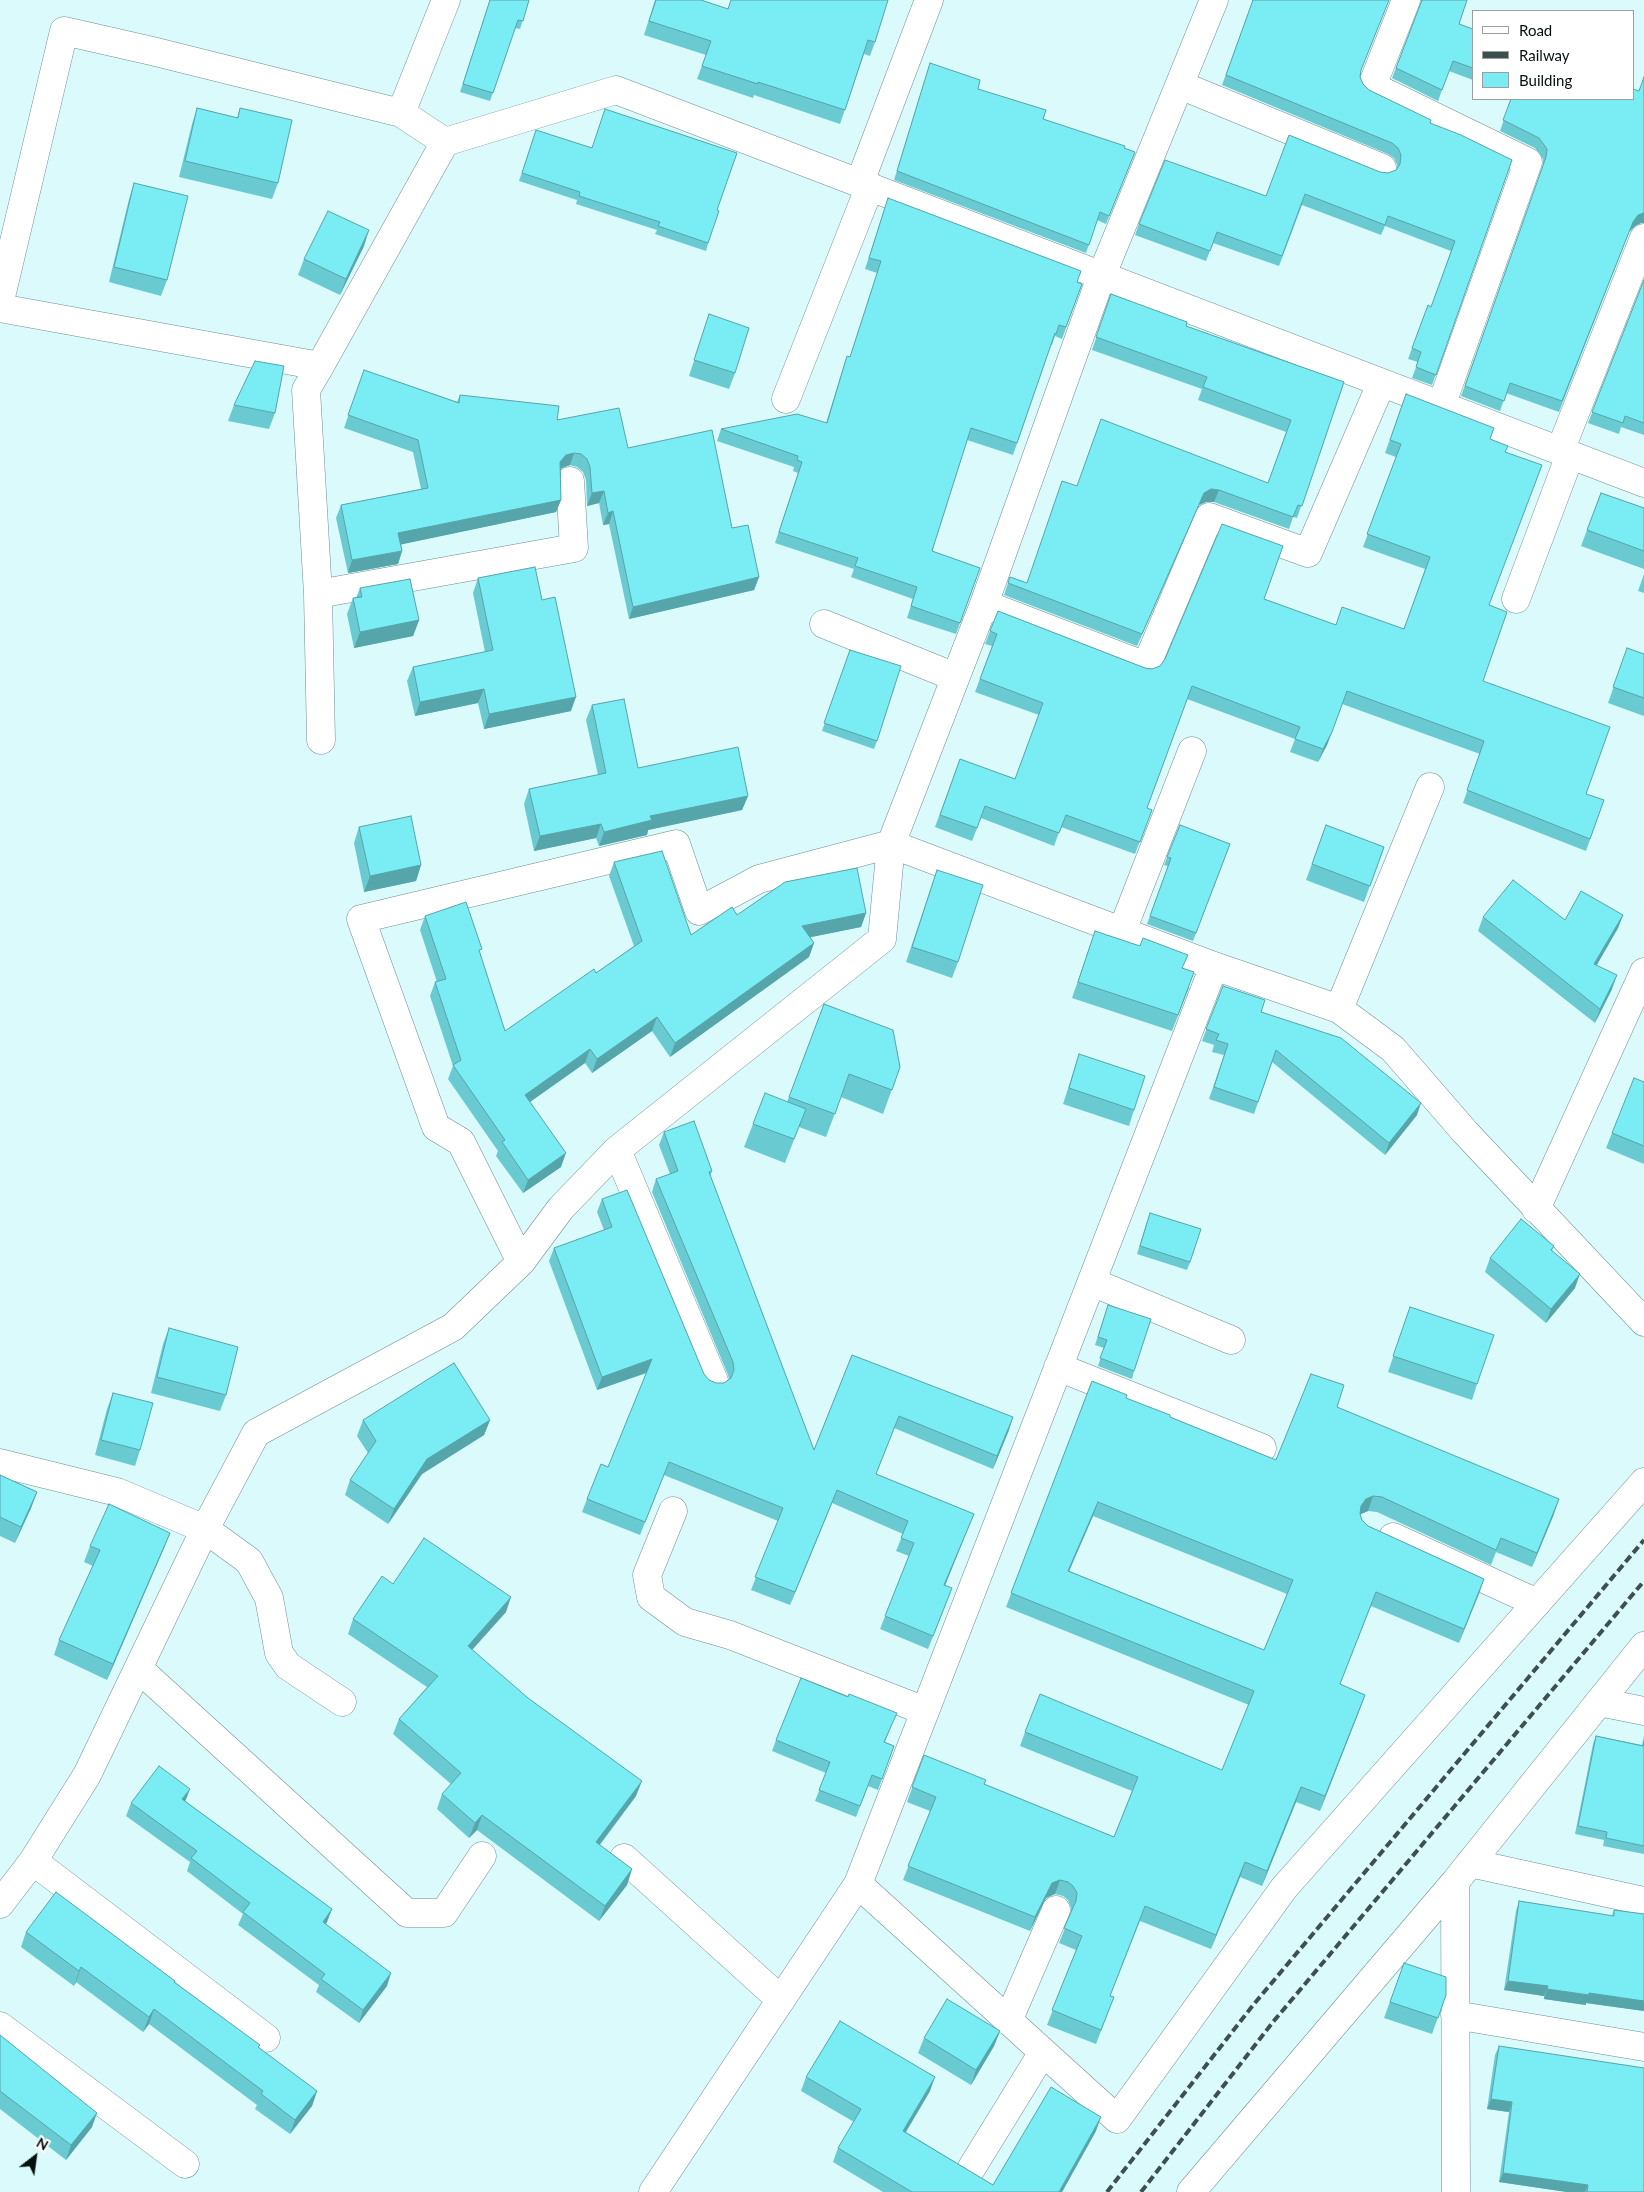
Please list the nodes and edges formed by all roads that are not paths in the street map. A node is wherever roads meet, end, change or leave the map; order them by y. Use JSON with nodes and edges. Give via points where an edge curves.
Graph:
{"nodes":[{"id":1,"x":446,"y":0,"type":"edge"},
{"id":2,"x":929,"y":0,"type":"edge"},
{"id":3,"x":1214,"y":0,"type":"edge"},
{"id":4,"x":1406,"y":0,"type":"edge"},
{"id":5,"x":1180,"y":85,"type":"junction"},
{"id":6,"x":401,"y":114,"type":"junction"},
{"id":7,"x":445,"y":142,"type":"junction"},
{"id":8,"x":1382,"y":168,"type":"dead end"},
{"id":9,"x":865,"y":184,"type":"junction"},
{"id":10,"x":1644,"y":238,"type":"edge"},
{"id":11,"x":1102,"y":277,"type":"junction"},
{"id":12,"x":0,"y":301,"type":"edge"},
{"id":13,"x":0,"y":308,"type":"edge"},
{"id":14,"x":320,"y":366,"type":"junction"},
{"id":15,"x":1382,"y":384,"type":"junction"},
{"id":16,"x":786,"y":399,"type":"dead end"},
{"id":17,"x":1441,"y":406,"type":"junction"},
{"id":18,"x":1565,"y":453,"type":"junction"},
{"id":19,"x":570,"y":481,"type":"dead end"},
{"id":20,"x":1644,"y":483,"type":"edge"},
{"id":21,"x":318,"y":594,"type":"junction"},
{"id":22,"x":1516,"y":599,"type":"dead end"},
{"id":23,"x":984,"y":604,"type":"junction"},
{"id":24,"x":824,"y":624,"type":"dead end"},
{"id":25,"x":955,"y":678,"type":"junction"},
{"id":26,"x":321,"y":740,"type":"dead end"},
{"id":27,"x":1192,"y":752,"type":"dead end"},
{"id":28,"x":1430,"y":787,"type":"dead end"},
{"id":29,"x":890,"y":844,"type":"junction"},
{"id":30,"x":1122,"y":931,"type":"junction"},
{"id":31,"x":1214,"y":966,"type":"junction"},
{"id":32,"x":1644,"y":972,"type":"edge"},
{"id":33,"x":1339,"y":1009,"type":"junction"},
{"id":34,"x":617,"y":1150,"type":"junction"},
{"id":35,"x":1536,"y":1209,"type":"junction"},
{"id":36,"x":521,"y":1262,"type":"junction"},
{"id":37,"x":1092,"y":1282,"type":"junction"},
{"id":38,"x":1644,"y":1322,"type":"edge"},
{"id":39,"x":1231,"y":1340,"type":"dead end"},
{"id":40,"x":1058,"y":1367,"type":"junction"},
{"id":41,"x":714,"y":1381,"type":"edge"},
{"id":42,"x":1262,"y":1448,"type":"dead end"},
{"id":43,"x":0,"y":1463,"type":"edge"},
{"id":44,"x":1644,"y":1482,"type":"edge"},
{"id":45,"x":673,"y":1511,"type":"dead end"},
{"id":46,"x":1370,"y":1526,"type":"edge"},
{"id":47,"x":205,"y":1529,"type":"junction"},
{"id":48,"x":1537,"y":1603,"type":"junction"},
{"id":49,"x":1644,"y":1646,"type":"edge"},
{"id":50,"x":139,"y":1669,"type":"junction"},
{"id":51,"x":342,"y":1702,"type":"dead end"},
{"id":52,"x":1599,"y":1702,"type":"junction"},
{"id":53,"x":925,"y":1711,"type":"junction"},
{"id":54,"x":1644,"y":1711,"type":"edge"},
{"id":55,"x":482,"y":1856,"type":"dead end"},
{"id":56,"x":624,"y":1858,"type":"dead end"},
{"id":57,"x":33,"y":1861,"type":"junction"},
{"id":58,"x":1463,"y":1873,"type":"junction"},
{"id":59,"x":858,"y":1884,"type":"junction"},
{"id":60,"x":1644,"y":1901,"type":"edge"},
{"id":61,"x":0,"y":1904,"type":"edge"},
{"id":62,"x":1056,"y":1910,"type":"dead end"},
{"id":63,"x":781,"y":2000,"type":"junction"},
{"id":64,"x":1455,"y":2015,"type":"junction"},
{"id":65,"x":1008,"y":2021,"type":"junction"},
{"id":66,"x":0,"y":2026,"type":"edge"},
{"id":67,"x":266,"y":2038,"type":"dead end"},
{"id":68,"x":1644,"y":2047,"type":"edge"},
{"id":69,"x":1043,"y":2052,"type":"junction"},
{"id":70,"x":185,"y":2164,"type":"dead end"},
{"id":71,"x":971,"y":2169,"type":"edge"},
{"id":72,"x":653,"y":2192,"type":"edge"},
{"id":73,"x":1191,"y":2192,"type":"edge"},
{"id":74,"x":1456,"y":2192,"type":"edge"}],
"edges":[{"from":1,"to":6,"type":"street"},
{"from":2,"to":9,"type":"street"},
{"from":3,"to":5,"type":"street"},
{"from":4,"to":17,"type":"street","via":[[1372,86],[1528,162]]},
{"from":5,"to":8,"type":"street"},
{"from":5,"to":11,"type":"street"},
{"from":6,"to":7,"type":"street"},
{"from":6,"to":12,"type":"street","via":[[64,31]]},
{"from":7,"to":9,"type":"street","via":[[616,90]]},
{"from":7,"to":14,"type":"street"},
{"from":9,"to":11,"type":"street"},
{"from":9,"to":16,"type":"street"},
{"from":10,"to":18,"type":"street"},
{"from":11,"to":15,"type":"street"},
{"from":11,"to":23,"type":"street"},
{"from":13,"to":14,"type":"street"},
{"from":14,"to":21,"type":"street","via":[[306,390]]},
{"from":15,"to":17,"type":"street"},
{"from":15,"to":23,"type":"street","via":[[1308,553],[1209,517],[1146,666]]},
{"from":17,"to":18,"type":"street"},
{"from":18,"to":20,"type":"street"},
{"from":18,"to":22,"type":"street"},
{"from":19,"to":21,"type":"street","via":[[574,548]]},
{"from":21,"to":26,"type":"street"},
{"from":23,"to":25,"type":"street"},
{"from":24,"to":25,"type":"street"},
{"from":25,"to":29,"type":"street"},
{"from":27,"to":30,"type":"street"},
{"from":28,"to":33,"type":"street"},
{"from":29,"to":30,"type":"street"},
{"from":29,"to":34,"type":"street","via":[[882,939]]},
{"from":29,"to":36,"type":"street","via":[[760,879],[699,910],[676,844],[360,919],[436,1127],[461,1142]]},
{"from":30,"to":31,"type":"street"},
{"from":31,"to":33,"type":"street"},
{"from":31,"to":37,"type":"street"},
{"from":32,"to":35,"type":"street"},
{"from":33,"to":35,"type":"street","via":[[1393,1048]]},
{"from":34,"to":36,"type":"street","via":[[561,1208]]},
{"from":34,"to":41,"type":"street"},
{"from":35,"to":38,"type":"street"},
{"from":36,"to":47,"type":"street","via":[[453,1327],[256,1433]]},
{"from":37,"to":39,"type":"street"},
{"from":37,"to":40,"type":"street"},
{"from":40,"to":42,"type":"street"},
{"from":40,"to":53,"type":"street"},
{"from":43,"to":47,"type":"street","via":[[117,1492]]},
{"from":44,"to":48,"type":"street"},
{"from":45,"to":53,"type":"street","via":[[647,1575],[651,1597],[685,1622],[730,1635]]},
{"from":46,"to":48,"type":"street"},
{"from":47,"to":50,"type":"street"},
{"from":47,"to":51,"type":"street","via":[[249,1561],[269,1598],[279,1653],[288,1666]]},
{"from":48,"to":69,"type":"street","via":[[1284,1888],[1117,2119]]},
{"from":49,"to":52,"type":"street"},
{"from":50,"to":55,"type":"street","via":[[408,1913],[444,1913]]},
{"from":50,"to":57,"type":"street","via":[[87,1775]]},
{"from":52,"to":54,"type":"street"},
{"from":52,"to":58,"type":"street"},
{"from":53,"to":59,"type":"street"},
{"from":56,"to":63,"type":"street"},
{"from":57,"to":61,"type":"street"},
{"from":57,"to":67,"type":"street"},
{"from":58,"to":60,"type":"street"},
{"from":58,"to":64,"type":"street"},
{"from":58,"to":73,"type":"street"},
{"from":59,"to":63,"type":"street"},
{"from":59,"to":65,"type":"street"},
{"from":62,"to":65,"type":"street"},
{"from":63,"to":72,"type":"street"},
{"from":64,"to":68,"type":"street"},
{"from":64,"to":74,"type":"street"},
{"from":65,"to":69,"type":"street"},
{"from":66,"to":70,"type":"street"},
{"from":69,"to":71,"type":"street"}]}
